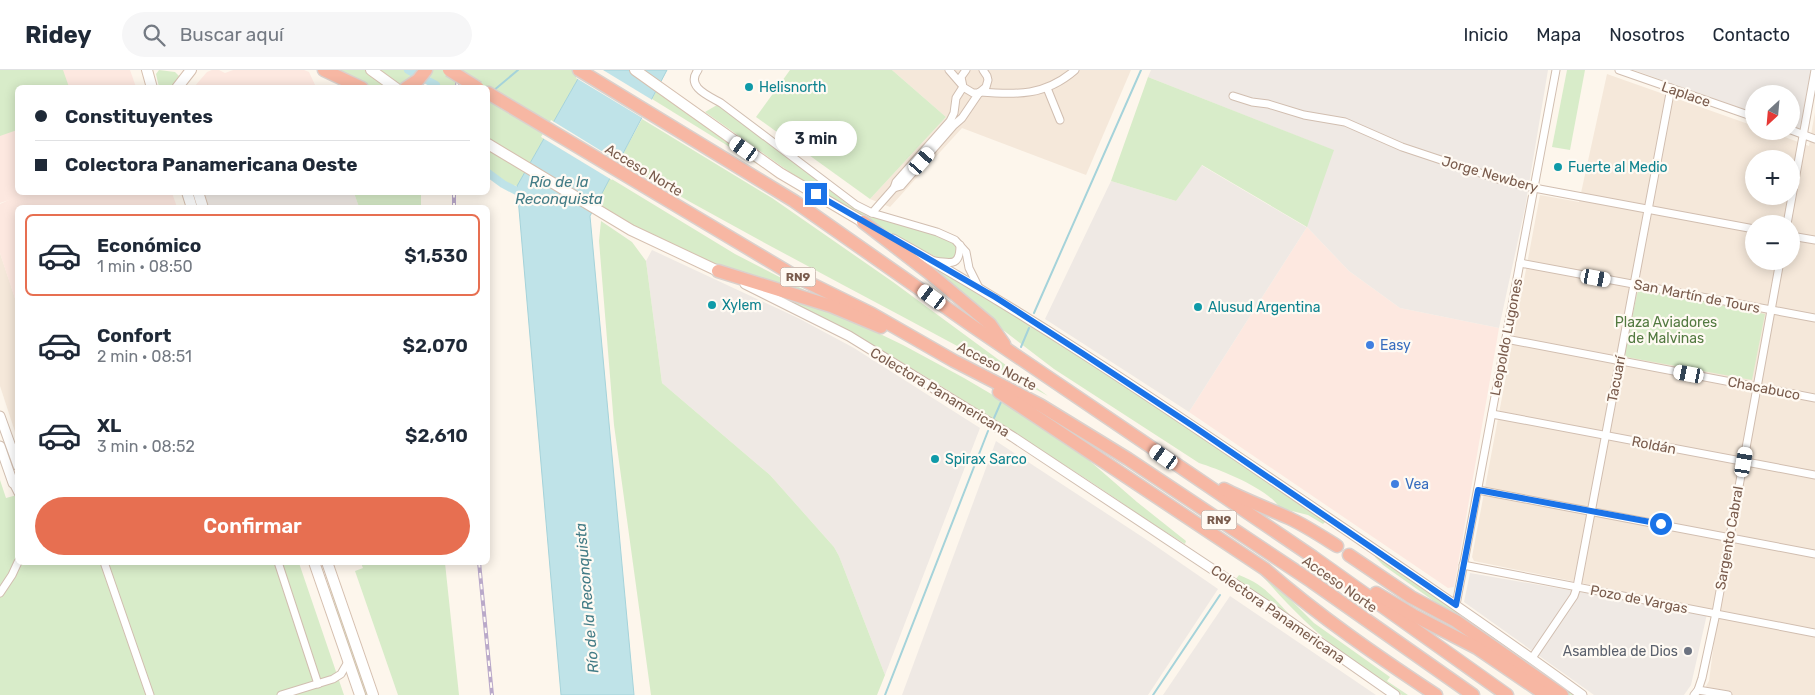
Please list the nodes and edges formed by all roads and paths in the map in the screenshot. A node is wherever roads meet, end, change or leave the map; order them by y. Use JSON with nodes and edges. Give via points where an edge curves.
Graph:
{"nodes":[{"id":1,"x":146,"y":70,"type":"edge"},
{"id":2,"x":191,"y":70,"type":"edge"},
{"id":3,"x":324,"y":70,"type":"edge"},
{"id":4,"x":372,"y":70,"type":"edge"},
{"id":5,"x":449,"y":70,"type":"edge"},
{"id":6,"x":579,"y":70,"type":"edge"},
{"id":7,"x":635,"y":70,"type":"edge"},
{"id":8,"x":698,"y":70,"type":"edge"},
{"id":9,"x":950,"y":70,"type":"edge"},
{"id":10,"x":965,"y":70,"type":"edge"},
{"id":11,"x":983,"y":70,"type":"edge"},
{"id":12,"x":1075,"y":70,"type":"edge"},
{"id":13,"x":1556,"y":70,"type":"edge"},
{"id":14,"x":1618,"y":70,"type":"edge"},
{"id":15,"x":1815,"y":70,"type":"edge"},
{"id":16,"x":425,"y":71,"type":"edge"},
{"id":17,"x":1814,"y":79,"type":"edge"},
{"id":18,"x":988,"y":80,"type":"junction"},
{"id":19,"x":151,"y":85,"type":"edge"},
{"id":20,"x":179,"y":85,"type":"edge"},
{"id":21,"x":356,"y":85,"type":"edge"},
{"id":22,"x":392,"y":85,"type":"edge"},
{"id":23,"x":410,"y":85,"type":"edge"},
{"id":24,"x":473,"y":85,"type":"edge"},
{"id":25,"x":962,"y":86,"type":"junction"},
{"id":26,"x":1047,"y":88,"type":"junction"},
{"id":27,"x":1671,"y":88,"type":"junction"},
{"id":28,"x":979,"y":92,"type":"junction"},
{"id":29,"x":998,"y":93,"type":"junction"},
{"id":30,"x":490,"y":94,"type":"edge"},
{"id":31,"x":1233,"y":96,"type":"dead end"},
{"id":32,"x":954,"y":113,"type":"junction"},
{"id":33,"x":1745,"y":114,"type":"edge"},
{"id":34,"x":962,"y":118,"type":"junction"},
{"id":35,"x":1060,"y":120,"type":"dead end"},
{"id":36,"x":1800,"y":133,"type":"edge"},
{"id":37,"x":1803,"y":134,"type":"junction"},
{"id":38,"x":1815,"y":139,"type":"edge"},
{"id":39,"x":490,"y":145,"type":"edge"},
{"id":40,"x":894,"y":188,"type":"junction"},
{"id":41,"x":1534,"y":188,"type":"junction"},
{"id":42,"x":1648,"y":209,"type":"junction"},
{"id":43,"x":1789,"y":215,"type":"edge"},
{"id":44,"x":868,"y":218,"type":"junction"},
{"id":45,"x":1745,"y":227,"type":"edge"},
{"id":46,"x":1800,"y":238,"type":"edge"},
{"id":47,"x":1815,"y":240,"type":"edge"},
{"id":48,"x":960,"y":244,"type":"junction"},
{"id":49,"x":931,"y":260,"type":"junction"},
{"id":50,"x":1520,"y":264,"type":"junction"},
{"id":51,"x":1778,"y":270,"type":"edge"},
{"id":52,"x":718,"y":271,"type":"junction"},
{"id":53,"x":1634,"y":285,"type":"junction"},
{"id":54,"x":979,"y":288,"type":"junction"},
{"id":55,"x":1771,"y":310,"type":"junction"},
{"id":56,"x":1815,"y":318,"type":"edge"},
{"id":57,"x":1506,"y":339,"type":"junction"},
{"id":58,"x":1008,"y":350,"type":"junction"},
{"id":59,"x":954,"y":361,"type":"junction"},
{"id":60,"x":1620,"y":361,"type":"junction"},
{"id":61,"x":1757,"y":387,"type":"junction"},
{"id":62,"x":1815,"y":398,"type":"edge"},
{"id":63,"x":1492,"y":414,"type":"junction"},
{"id":64,"x":0,"y":416,"type":"edge"},
{"id":65,"x":1606,"y":436,"type":"junction"},
{"id":66,"x":0,"y":446,"type":"edge"},
{"id":67,"x":1164,"y":457,"type":"junction"},
{"id":68,"x":15,"y":458,"type":"edge"},
{"id":69,"x":1744,"y":462,"type":"junction"},
{"id":70,"x":1815,"y":475,"type":"edge"},
{"id":71,"x":15,"y":482,"type":"edge"},
{"id":72,"x":1478,"y":490,"type":"junction"},
{"id":73,"x":1592,"y":511,"type":"junction"},
{"id":74,"x":1730,"y":537,"type":"junction"},
{"id":75,"x":1337,"y":546,"type":"dead end"},
{"id":76,"x":1349,"y":554,"type":"dead end"},
{"id":77,"x":1815,"y":554,"type":"edge"},
{"id":78,"x":1313,"y":557,"type":"junction"},
{"id":79,"x":17,"y":565,"type":"edge"},
{"id":80,"x":105,"y":565,"type":"edge"},
{"id":81,"x":279,"y":565,"type":"edge"},
{"id":82,"x":315,"y":565,"type":"edge"},
{"id":83,"x":328,"y":565,"type":"edge"},
{"id":84,"x":1463,"y":565,"type":"junction"},
{"id":85,"x":1577,"y":587,"type":"junction"},
{"id":86,"x":0,"y":593,"type":"edge"},
{"id":87,"x":1456,"y":605,"type":"junction"},
{"id":88,"x":1716,"y":613,"type":"junction"},
{"id":89,"x":1815,"y":633,"type":"edge"},
{"id":90,"x":1532,"y":658,"type":"junction"},
{"id":91,"x":348,"y":662,"type":"junction"},
{"id":92,"x":318,"y":684,"type":"junction"},
{"id":93,"x":1696,"y":692,"type":"edge"},
{"id":94,"x":150,"y":695,"type":"edge"},
{"id":95,"x":281,"y":695,"type":"edge"},
{"id":96,"x":360,"y":695,"type":"edge"},
{"id":97,"x":373,"y":695,"type":"edge"},
{"id":98,"x":1394,"y":695,"type":"edge"},
{"id":99,"x":1436,"y":695,"type":"edge"},
{"id":100,"x":1473,"y":695,"type":"edge"},
{"id":101,"x":1507,"y":695,"type":"edge"},
{"id":102,"x":1546,"y":695,"type":"edge"},
{"id":103,"x":1562,"y":695,"type":"edge"},
{"id":104,"x":1582,"y":695,"type":"edge"},
{"id":105,"x":1728,"y":695,"type":"edge"}],
"edges":[{"from":1,"to":19,"type":"main road"},
{"from":2,"to":20,"type":"main road"},
{"from":3,"to":21,"type":"highway"},
{"from":4,"to":22,"type":"main road"},
{"from":5,"to":24,"type":"highway","bridge":true},
{"from":6,"to":58,"type":"highway","name":"Acceso Norte","number":"RN9","via":[[794,201]]},
{"from":7,"to":44,"type":"main road","via":[[780,173]]},
{"from":8,"to":44,"type":"street","via":[[694,80],[699,90],[721,103]]},
{"from":9,"to":10,"type":"street"},
{"from":9,"to":25,"type":"street"},
{"from":10,"to":25,"type":"street","via":[[961,77]]},
{"from":11,"to":18,"type":"street"},
{"from":12,"to":26,"type":"street"},
{"from":13,"to":41,"type":"street","name":"Leopoldo Lugones"},
{"from":14,"to":27,"type":"street","name":"Laplace"},
{"from":15,"to":17,"type":"street"},
{"from":16,"to":23,"type":"highway"},
{"from":17,"to":37,"type":"street"},
{"from":18,"to":28,"type":"street","via":[[986,87]]},
{"from":18,"to":29,"type":"street","via":[[991,89]]},
{"from":25,"to":28,"type":"street","via":[[967,91]]},
{"from":25,"to":32,"type":"street"},
{"from":26,"to":29,"type":"street","via":[[1014,95]]},
{"from":26,"to":35,"type":"street"},
{"from":27,"to":33,"type":"street","name":"Laplace"},
{"from":27,"to":42,"type":"street","name":"Tacuarí"},
{"from":28,"to":29,"type":"street"},
{"from":28,"to":34,"type":"street"},
{"from":30,"to":59,"type":"highway","name":"Acceso Norte","number":"RN9","via":[[793,275],[872,314]]},
{"from":31,"to":41,"type":"street","name":"Jorge Newbery","via":[[1345,122],[1402,147]]},
{"from":32,"to":34,"type":"street"},
{"from":32,"to":40,"type":"street"},
{"from":34,"to":40,"type":"street","via":[[901,186]]},
{"from":36,"to":37,"type":"street"},
{"from":37,"to":38,"type":"street"},
{"from":37,"to":43,"type":"street"},
{"from":39,"to":52,"type":"main road","name":"Colectora Panamericana","via":[[606,216]]},
{"from":40,"to":44,"type":"street"},
{"from":41,"to":42,"type":"street","name":"Jorge Newbery"},
{"from":41,"to":50,"type":"street","name":"Leopoldo Lugones"},
{"from":42,"to":45,"type":"street","name":"Jorge Newbery"},
{"from":42,"to":53,"type":"street","name":"Tacuarí"},
{"from":44,"to":48,"type":"street","via":[[944,234]]},
{"from":44,"to":49,"type":"street"},
{"from":44,"to":58,"type":"highway","via":[[984,318]]},
{"from":46,"to":47,"type":"street"},
{"from":48,"to":49,"type":"street","via":[[960,256],[955,262],[948,264]]},
{"from":48,"to":54,"type":"street"},
{"from":49,"to":54,"type":"street"},
{"from":50,"to":53,"type":"street","name":"San Martín de Tours"},
{"from":50,"to":57,"type":"street","name":"Leopoldo Lugones"},
{"from":51,"to":55,"type":"street","name":"Sargento Cabral"},
{"from":52,"to":59,"type":"highway","via":[[831,306]]},
{"from":52,"to":98,"type":"street","name":"Colectora Panamericana","via":[[835,329],[1005,431]]},
{"from":53,"to":55,"type":"street","name":"San Martín de Tours"},
{"from":53,"to":60,"type":"street","name":"Tacuarí"},
{"from":54,"to":87,"type":"street","via":[[1187,422]]},
{"from":55,"to":56,"type":"street","name":"San Martín de Tours"},
{"from":55,"to":61,"type":"street","name":"Sargento Cabral"},
{"from":57,"to":60,"type":"street","name":"Chacabuco"},
{"from":57,"to":63,"type":"street","name":"Leopoldo Lugones"},
{"from":58,"to":67,"type":"highway","name":"Acceso Norte","number":"RN9"},
{"from":59,"to":99,"type":"highway","via":[[1265,569],[1311,608]]},
{"from":59,"to":100,"type":"highway","name":"Acceso Norte","number":"RN9","via":[[1040,405],[1128,459],[1311,581]]},
{"from":60,"to":61,"type":"street","name":"Chacabuco"},
{"from":60,"to":65,"type":"street","name":"Tacuarí"},
{"from":61,"to":62,"type":"street","name":"Chacabuco"},
{"from":61,"to":69,"type":"street","name":"Sargento Cabral"},
{"from":63,"to":65,"type":"street","name":"Roldán"},
{"from":63,"to":72,"type":"street","name":"Leopoldo Lugones"},
{"from":64,"to":68,"type":"street"},
{"from":65,"to":69,"type":"street","name":"Roldán"},
{"from":65,"to":73,"type":"street","name":"Tacuarí"},
{"from":66,"to":71,"type":"street"},
{"from":67,"to":75,"type":"highway","via":[[1250,502],[1289,518]]},
{"from":67,"to":78,"type":"highway","name":"Acceso Norte","number":"RN9"},
{"from":69,"to":70,"type":"street","name":"Roldán"},
{"from":69,"to":74,"type":"street","name":"Sargento Cabral"},
{"from":72,"to":73,"type":"street"},
{"from":72,"to":84,"type":"street","name":"Leopoldo Lugones"},
{"from":73,"to":74,"type":"street"},
{"from":73,"to":85,"type":"street","name":"Tacuarí"},
{"from":74,"to":77,"type":"street"},
{"from":74,"to":88,"type":"street","name":"Sargento Cabral"},
{"from":76,"to":103,"type":"highway","via":[[1411,597],[1456,621]]},
{"from":78,"to":101,"type":"highway","name":"Acceso Norte","number":"RN9"},
{"from":78,"to":102,"type":"highway","via":[[1477,648]]},
{"from":79,"to":86,"type":"street"},
{"from":80,"to":94,"type":"street"},
{"from":81,"to":92,"type":"street"},
{"from":82,"to":91,"type":"main road"},
{"from":83,"to":97,"type":"main road"},
{"from":84,"to":85,"type":"street","name":"Pozo de Vargas"},
{"from":84,"to":87,"type":"street","name":"Leopoldo Lugones"},
{"from":85,"to":88,"type":"street","name":"Pozo de Vargas"},
{"from":85,"to":90,"type":"street","name":"Tacuarí"},
{"from":87,"to":90,"type":"street"},
{"from":88,"to":89,"type":"street","name":"Pozo de Vargas"},
{"from":88,"to":93,"type":"street","name":"Sargento Cabral"},
{"from":90,"to":104,"type":"street"},
{"from":91,"to":92,"type":"street","via":[[341,674]]},
{"from":91,"to":96,"type":"main road"},
{"from":92,"to":95,"type":"street"},
{"from":93,"to":105,"type":"street"}]}
